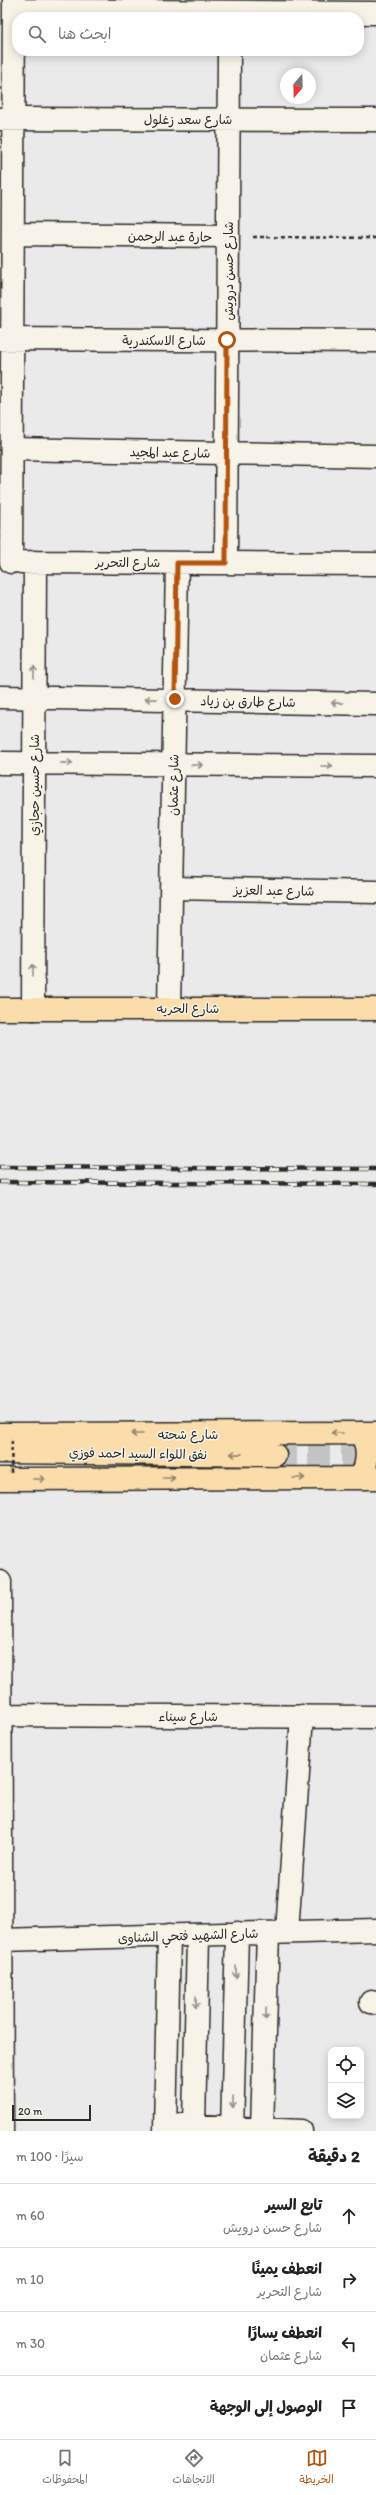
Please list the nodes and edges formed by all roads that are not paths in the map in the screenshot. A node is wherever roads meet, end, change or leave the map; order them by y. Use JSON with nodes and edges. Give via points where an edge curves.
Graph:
{"nodes":[{"id":1,"x":14,"y":5,"type":"edge"},
{"id":2,"x":229,"y":9,"type":"edge"},
{"id":3,"x":339,"y":12,"type":"edge"},
{"id":4,"x":364,"y":13,"type":"edge"},
{"id":5,"x":376,"y":13,"type":"edge"},
{"id":6,"x":12,"y":38,"type":"edge"},
{"id":7,"x":229,"y":56,"type":"edge"},
{"id":8,"x":7,"y":119,"type":"edge"},
{"id":9,"x":229,"y":119,"type":"junction"},
{"id":10,"x":376,"y":120,"type":"edge"},
{"id":11,"x":13,"y":234,"type":"junction"},
{"id":12,"x":228,"y":236,"type":"junction"},
{"id":13,"x":6,"y":339,"type":"edge"},
{"id":14,"x":227,"y":340,"type":"junction"},
{"id":15,"x":376,"y":341,"type":"edge"},
{"id":16,"x":12,"y":449,"type":"junction"},
{"id":17,"x":226,"y":453,"type":"junction"},
{"id":18,"x":376,"y":456,"type":"edge"},
{"id":19,"x":6,"y":562,"type":"edge"},
{"id":20,"x":35,"y":562,"type":"junction"},
{"id":21,"x":177,"y":563,"type":"junction"},
{"id":22,"x":226,"y":563,"type":"junction"},
{"id":23,"x":376,"y":564,"type":"edge"},
{"id":24,"x":34,"y":696,"type":"junction"},
{"id":25,"x":0,"y":697,"type":"edge"},
{"id":26,"x":175,"y":699,"type":"junction"},
{"id":27,"x":376,"y":704,"type":"edge"},
{"id":28,"x":0,"y":763,"type":"edge"},
{"id":29,"x":34,"y":763,"type":"junction"},
{"id":30,"x":174,"y":764,"type":"junction"},
{"id":31,"x":376,"y":766,"type":"edge"},
{"id":32,"x":171,"y":888,"type":"junction"},
{"id":33,"x":376,"y":892,"type":"edge"},
{"id":34,"x":170,"y":1008,"type":"junction"},
{"id":35,"x":0,"y":1009,"type":"edge"},
{"id":36,"x":33,"y":1009,"type":"junction"},
{"id":37,"x":376,"y":1009,"type":"edge"},
{"id":38,"x":368,"y":1433,"type":"edge"},
{"id":39,"x":4,"y":1441,"type":"edge"},
{"id":40,"x":275,"y":1455,"type":"tunnel mouth"},
{"id":41,"x":6,"y":1476,"type":"edge"},
{"id":42,"x":368,"y":1478,"type":"edge"},
{"id":43,"x":0,"y":1582,"type":"edge"},
{"id":44,"x":1,"y":1715,"type":"edge"},
{"id":45,"x":302,"y":1716,"type":"junction"},
{"id":46,"x":376,"y":1717,"type":"edge"},
{"id":47,"x":376,"y":1930,"type":"edge"},
{"id":48,"x":277,"y":1932,"type":"junction"},
{"id":49,"x":237,"y":1934,"type":"junction"},
{"id":50,"x":169,"y":1935,"type":"junction"},
{"id":51,"x":198,"y":1935,"type":"junction"},
{"id":52,"x":1,"y":1940,"type":"edge"},
{"id":53,"x":165,"y":2127,"type":"edge"},
{"id":54,"x":203,"y":2128,"type":"edge"},
{"id":55,"x":246,"y":2129,"type":"edge"},
{"id":56,"x":2,"y":2131,"type":"edge"},
{"id":57,"x":296,"y":2131,"type":"edge"},
{"id":58,"x":301,"y":2131,"type":"edge"}],
"edges":[{"from":1,"to":2,"type":"street"},
{"from":2,"to":3,"type":"street"},
{"from":4,"to":5,"type":"street"},
{"from":6,"to":8,"type":"street"},
{"from":7,"to":9,"type":"street","name":"شارع حسن درويش"},
{"from":8,"to":9,"type":"street","name":"شارع سعد زغلول"},
{"from":8,"to":11,"type":"street"},
{"from":9,"to":10,"type":"street","name":"شارع سعد زغلول"},
{"from":9,"to":12,"type":"street","name":"شارع حسن درويش"},
{"from":11,"to":12,"type":"street","name":"حارة عبد الرحمن"},
{"from":11,"to":13,"type":"street"},
{"from":12,"to":14,"type":"street","name":"شارع حسن درويش"},
{"from":13,"to":14,"type":"street","name":"شارع الاسكندرية"},
{"from":13,"to":16,"type":"street"},
{"from":14,"to":15,"type":"street","name":"شارع الاسكندرية"},
{"from":14,"to":17,"type":"street","name":"شارع حسن درويش"},
{"from":16,"to":17,"type":"street","name":"شارع عبد المجيد"},
{"from":16,"to":19,"type":"street"},
{"from":17,"to":18,"type":"street","name":"شارع عبد المجيد"},
{"from":17,"to":22,"type":"street","name":"شارع حسن درويش"},
{"from":19,"to":20,"type":"street","name":"شارع التحرير"},
{"from":20,"to":21,"type":"street","name":"شارع التحرير"},
{"from":24,"to":20,"type":"street","name":"شارع حسين حجازي","one_way":true},
{"from":21,"to":22,"type":"street","name":"شارع التحرير"},
{"from":21,"to":26,"type":"street","name":"شارع عثمان"},
{"from":22,"to":23,"type":"street","name":"شارع التحرير"},
{"from":24,"to":25,"type":"street","name":"شارع طارق بن زياد"},
{"from":26,"to":24,"type":"street","name":"شارع طارق بن زياد","one_way":true},
{"from":24,"to":29,"type":"street","name":"شارع حسين حجازي"},
{"from":27,"to":26,"type":"street","name":"شارع طارق بن زياد","one_way":true},
{"from":26,"to":30,"type":"street","name":"شارع عثمان"},
{"from":28,"to":29,"type":"street"},
{"from":29,"to":30,"type":"street","one_way":true},
{"from":36,"to":29,"type":"street","name":"شارع حسين حجازي","one_way":true},
{"from":30,"to":31,"type":"street","one_way":true},
{"from":30,"to":32,"type":"street","name":"شارع عثمان"},
{"from":32,"to":33,"type":"street","name":"شارع عبد العزيز"},
{"from":32,"to":34,"type":"street","name":"شارع عثمان"},
{"from":34,"to":36,"type":"main road","name":"شارع الحريه"},
{"from":34,"to":37,"type":"main road","name":"شارع الحريه"},
{"from":35,"to":36,"type":"main road","name":"شارع الحريه"},
{"from":38,"to":39,"type":"main road","name":"شارع شحته","one_way":true},
{"from":38,"to":42,"type":"main road"},
{"from":40,"to":39,"type":"main road","name":"نفق اللواء السيد احمد فوزي","one_way":true},
{"from":41,"to":42,"type":"main road","one_way":true},
{"from":43,"to":44,"type":"street"},
{"from":44,"to":45,"type":"street","name":"شارع سيناء"},
{"from":44,"to":52,"type":"street"},
{"from":45,"to":46,"type":"street","name":"شارع سيناء"},
{"from":45,"to":48,"type":"street"},
{"from":47,"to":48,"type":"street","name":"شارع الشهيد فتحي الشناوى"},
{"from":48,"to":49,"type":"street","name":"شارع الشهيد فتحي الشناوى"},
{"from":48,"to":55,"type":"street","one_way":true},
{"from":49,"to":51,"type":"street","name":"شارع الشهيد فتحي الشناوى"},
{"from":49,"to":55,"type":"street","one_way":true},
{"from":50,"to":51,"type":"street","name":"شارع الشهيد فتحي الشناوى"},
{"from":50,"to":52,"type":"street","name":"شارع الشهيد فتحي الشناوى"},
{"from":50,"to":53,"type":"street"},
{"from":51,"to":54,"type":"street","one_way":true},
{"from":52,"to":56,"type":"street"},
{"from":53,"to":54,"type":"street"},
{"from":54,"to":55,"type":"street"},
{"from":55,"to":57,"type":"street"},
{"from":57,"to":58,"type":"street"}]}
